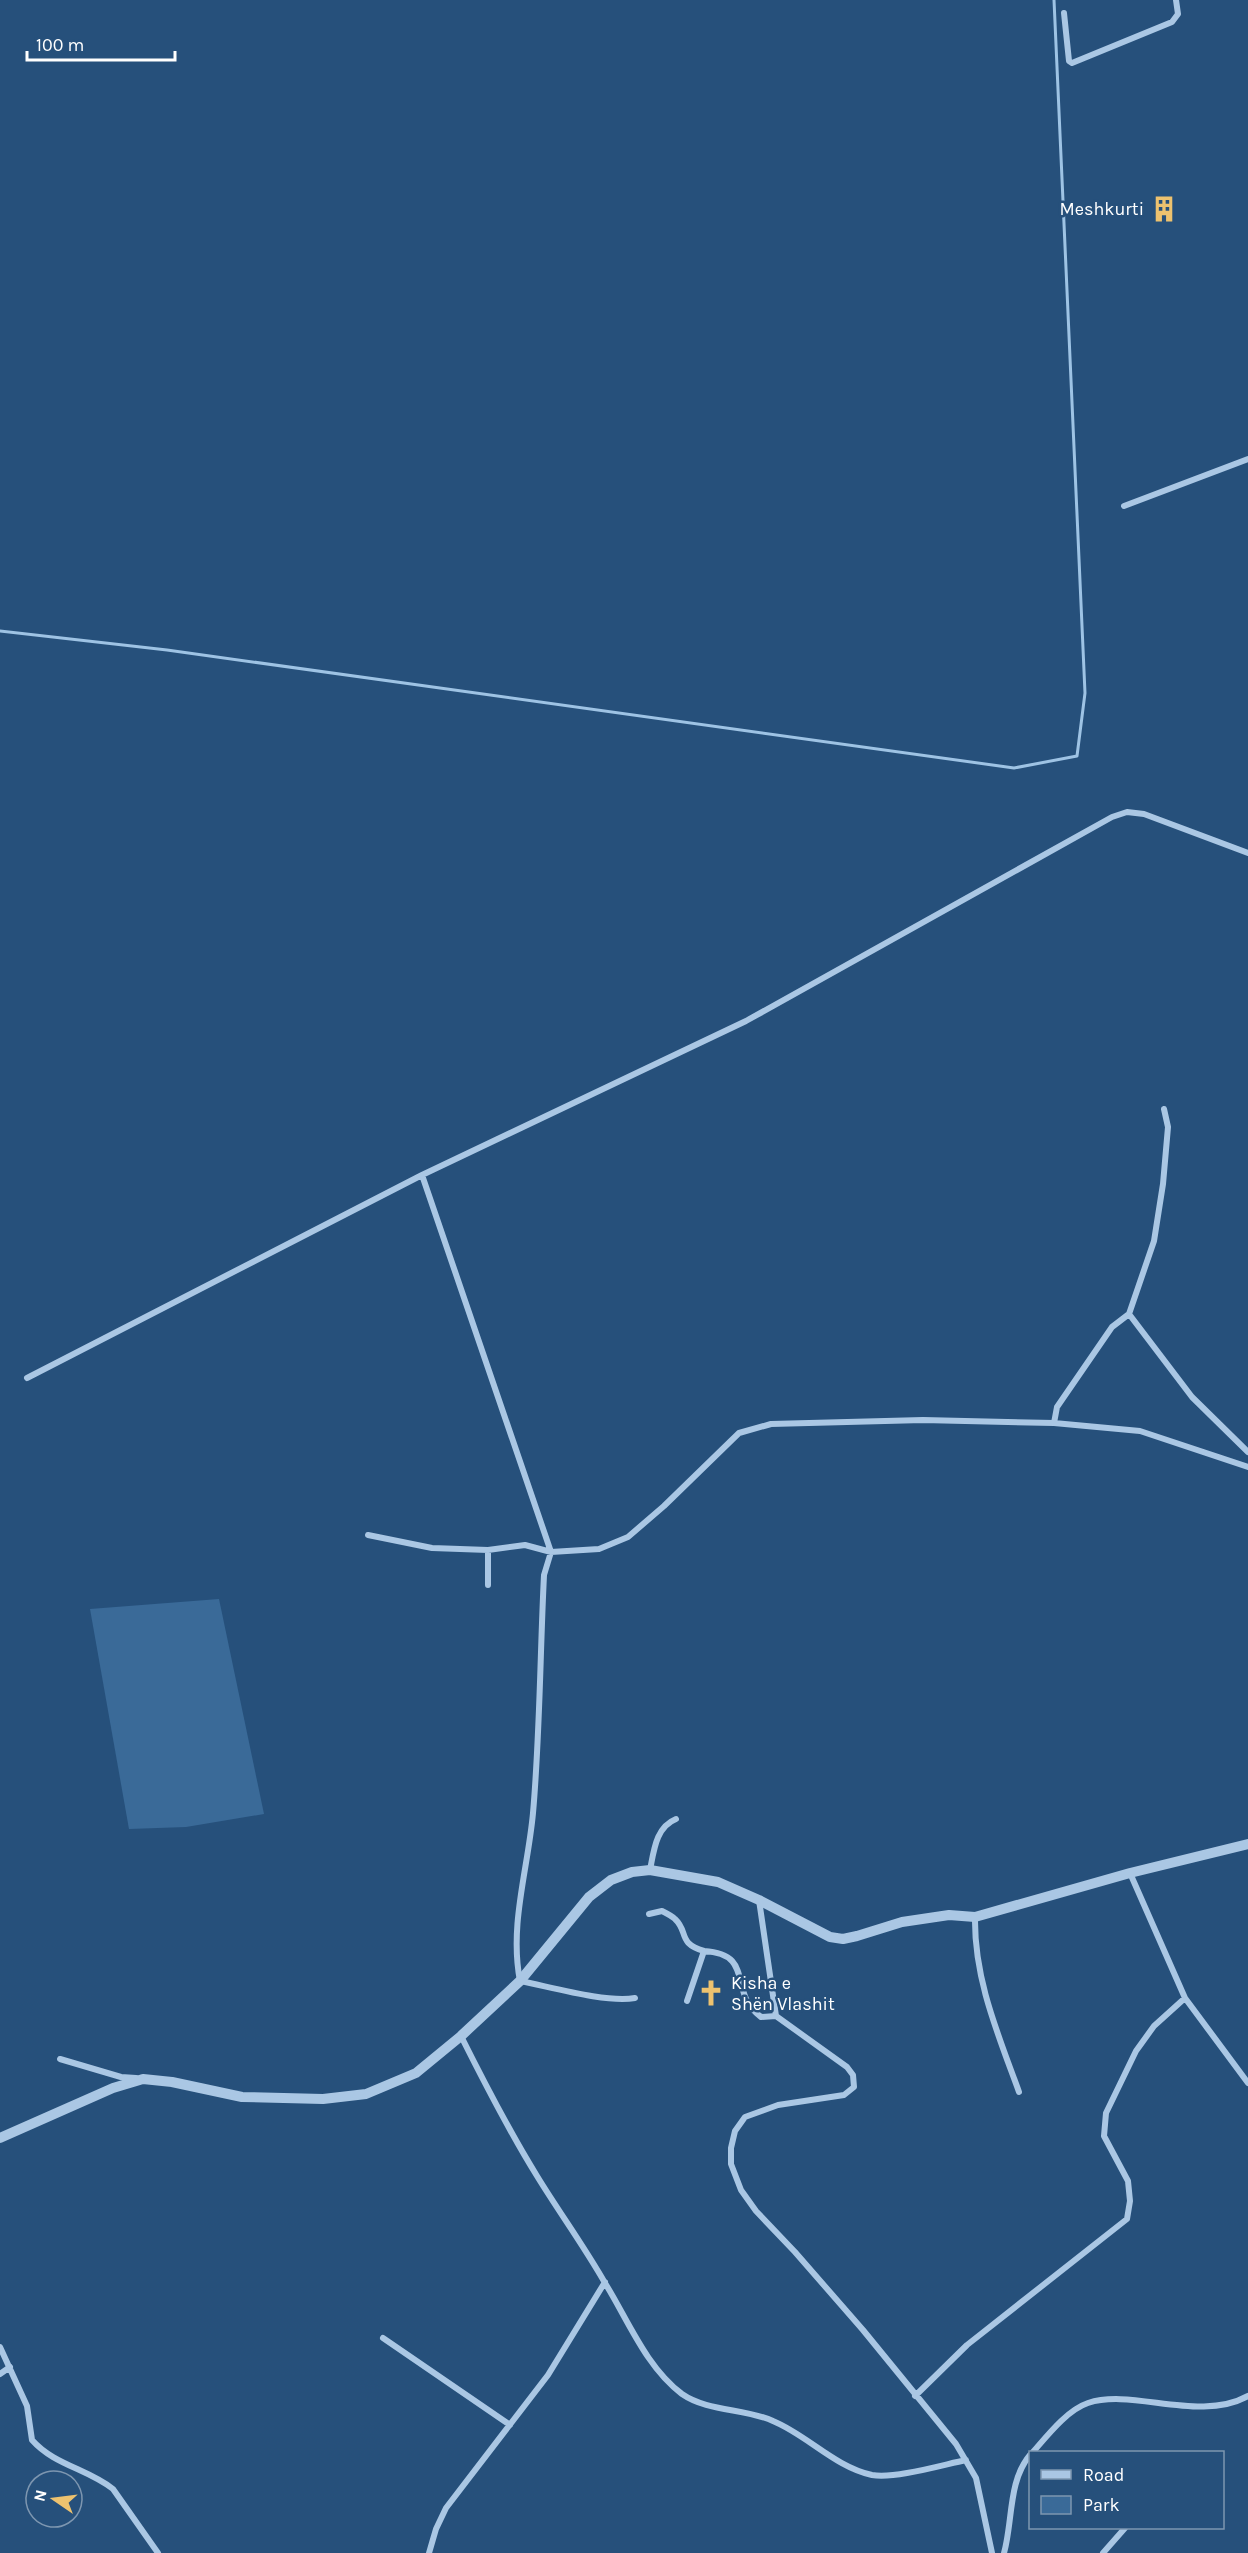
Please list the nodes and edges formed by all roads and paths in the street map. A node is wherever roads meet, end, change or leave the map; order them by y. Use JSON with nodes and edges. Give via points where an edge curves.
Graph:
{"nodes":[{"id":1,"x":1176,"y":0,"type":"edge"},
{"id":2,"x":1064,"y":12,"type":"dead end"},
{"id":3,"x":1248,"y":459,"type":"edge"},
{"id":4,"x":1124,"y":506,"type":"dead end"},
{"id":5,"x":1248,"y":853,"type":"edge"},
{"id":6,"x":1164,"y":1109,"type":"dead end"},
{"id":7,"x":422,"y":1175,"type":"junction"},
{"id":8,"x":1129,"y":1314,"type":"junction"},
{"id":9,"x":27,"y":1378,"type":"dead end"},
{"id":10,"x":1053,"y":1424,"type":"junction"},
{"id":11,"x":1248,"y":1452,"type":"edge"},
{"id":12,"x":1248,"y":1467,"type":"edge"},
{"id":13,"x":368,"y":1535,"type":"dead end"},
{"id":14,"x":488,"y":1550,"type":"junction"},
{"id":15,"x":551,"y":1552,"type":"junction"},
{"id":16,"x":488,"y":1585,"type":"dead end"},
{"id":17,"x":676,"y":1819,"type":"dead end"},
{"id":18,"x":1248,"y":1844,"type":"edge"},
{"id":19,"x":650,"y":1870,"type":"junction"},
{"id":20,"x":1130,"y":1873,"type":"junction"},
{"id":21,"x":759,"y":1900,"type":"junction"},
{"id":22,"x":649,"y":1914,"type":"dead end"},
{"id":23,"x":975,"y":1917,"type":"junction"},
{"id":24,"x":704,"y":1951,"type":"junction"},
{"id":25,"x":520,"y":1981,"type":"junction"},
{"id":26,"x":635,"y":1998,"type":"dead end"},
{"id":27,"x":1185,"y":1998,"type":"junction"},
{"id":28,"x":687,"y":2001,"type":"dead end"},
{"id":29,"x":776,"y":2016,"type":"junction"},
{"id":30,"x":461,"y":2036,"type":"junction"},
{"id":31,"x":60,"y":2059,"type":"dead end"},
{"id":32,"x":142,"y":2079,"type":"junction"},
{"id":33,"x":1248,"y":2083,"type":"edge"},
{"id":34,"x":1019,"y":2092,"type":"dead end"},
{"id":35,"x":0,"y":2138,"type":"edge"},
{"id":36,"x":605,"y":2282,"type":"junction"},
{"id":37,"x":383,"y":2338,"type":"dead end"},
{"id":38,"x":0,"y":2347,"type":"edge"},
{"id":39,"x":9,"y":2367,"type":"junction"},
{"id":40,"x":0,"y":2374,"type":"edge"},
{"id":41,"x":915,"y":2396,"type":"junction"},
{"id":42,"x":1248,"y":2396,"type":"edge"},
{"id":43,"x":510,"y":2425,"type":"junction"},
{"id":44,"x":1035,"y":2451,"type":"edge"},
{"id":45,"x":1029,"y":2457,"type":"edge"},
{"id":46,"x":966,"y":2460,"type":"junction"},
{"id":47,"x":1124,"y":2529,"type":"edge"},
{"id":48,"x":158,"y":2553,"type":"edge"},
{"id":49,"x":429,"y":2553,"type":"edge"},
{"id":50,"x":992,"y":2553,"type":"edge"},
{"id":51,"x":1004,"y":2553,"type":"edge"},
{"id":52,"x":1103,"y":2553,"type":"edge"}],
"edges":[{"from":1,"to":2,"type":"street","via":[[1178,14],[1172,22],[1072,63]]},
{"from":3,"to":4,"type":"street"},
{"from":5,"to":7,"type":"street","via":[[1144,814],[1127,812],[1112,816],[746,1021]]},
{"from":6,"to":8,"type":"street","via":[[1168,1126],[1154,1241]]},
{"from":7,"to":9,"type":"street"},
{"from":7,"to":15,"type":"street"},
{"from":8,"to":10,"type":"street","via":[[1112,1328],[1058,1407]]},
{"from":8,"to":11,"type":"street","via":[[1192,1397]]},
{"from":10,"to":12,"type":"street","via":[[1140,1431]]},
{"from":10,"to":15,"type":"street","via":[[923,1420],[771,1424],[753,1428],[724,1445],[628,1537],[599,1549]]},
{"from":13,"to":14,"type":"street","via":[[432,1548]]},
{"from":14,"to":15,"type":"street","via":[[525,1545]]},
{"from":14,"to":16,"type":"street"},
{"from":15,"to":25,"type":"street","via":[[544,1575],[532,1816],[515,1957]]},
{"from":17,"to":19,"type":"street","via":[[667,1823],[656,1840]]},
{"from":18,"to":20,"type":"street"},
{"from":19,"to":21,"type":"street","via":[[718,1882]]},
{"from":19,"to":25,"type":"street","via":[[611,1880],[589,1897]]},
{"from":20,"to":23,"type":"street"},
{"from":20,"to":27,"type":"street"},
{"from":21,"to":23,"type":"street","via":[[817,1931],[843,1939],[902,1922],[949,1915]]},
{"from":21,"to":29,"type":"street"},
{"from":22,"to":24,"type":"street","via":[[662,1911],[676,1920],[684,1939],[693,1948]]},
{"from":23,"to":34,"type":"street","via":[[977,1965]]},
{"from":24,"to":28,"type":"street"},
{"from":24,"to":29,"type":"street","via":[[732,1959],[739,1971],[742,1994],[751,2009],[761,2017]]},
{"from":25,"to":26,"type":"street","via":[[604,1997]]},
{"from":25,"to":30,"type":"street"},
{"from":27,"to":33,"type":"street"},
{"from":27,"to":41,"type":"street","via":[[1154,2026],[1136,2051],[1106,2113],[1104,2136],[1128,2181],[1131,2201],[1127,2219],[967,2345]]},
{"from":29,"to":41,"type":"street","via":[[847,2067],[853,2075],[854,2087],[844,2095],[778,2105],[746,2117],[735,2131],[731,2164],[741,2190],[756,2211]]},
{"from":30,"to":32,"type":"street","via":[[416,2073],[366,2094],[323,2099],[243,2097]]},
{"from":30,"to":36,"type":"street","via":[[536,2174]]},
{"from":31,"to":32,"type":"street","via":[[121,2077]]},
{"from":32,"to":35,"type":"street"},
{"from":36,"to":43,"type":"street","via":[[548,2375]]},
{"from":36,"to":46,"type":"street","via":[[643,2348],[684,2395],[774,2421],[853,2469],[874,2475]]},
{"from":37,"to":43,"type":"street"},
{"from":38,"to":39,"type":"street"},
{"from":39,"to":40,"type":"street"},
{"from":39,"to":48,"type":"street","via":[[27,2406],[32,2440],[66,2465],[104,2481],[113,2489]]},
{"from":41,"to":46,"type":"street"},
{"from":42,"to":44,"type":"street","via":[[1190,2406],[1109,2399],[1086,2403],[1057,2425]]},
{"from":43,"to":49,"type":"street","via":[[446,2508]]},
{"from":45,"to":51,"type":"street","via":[[1016,2485]]},
{"from":46,"to":50,"type":"street","via":[[976,2478]]},
{"from":47,"to":52,"type":"street"}]}
